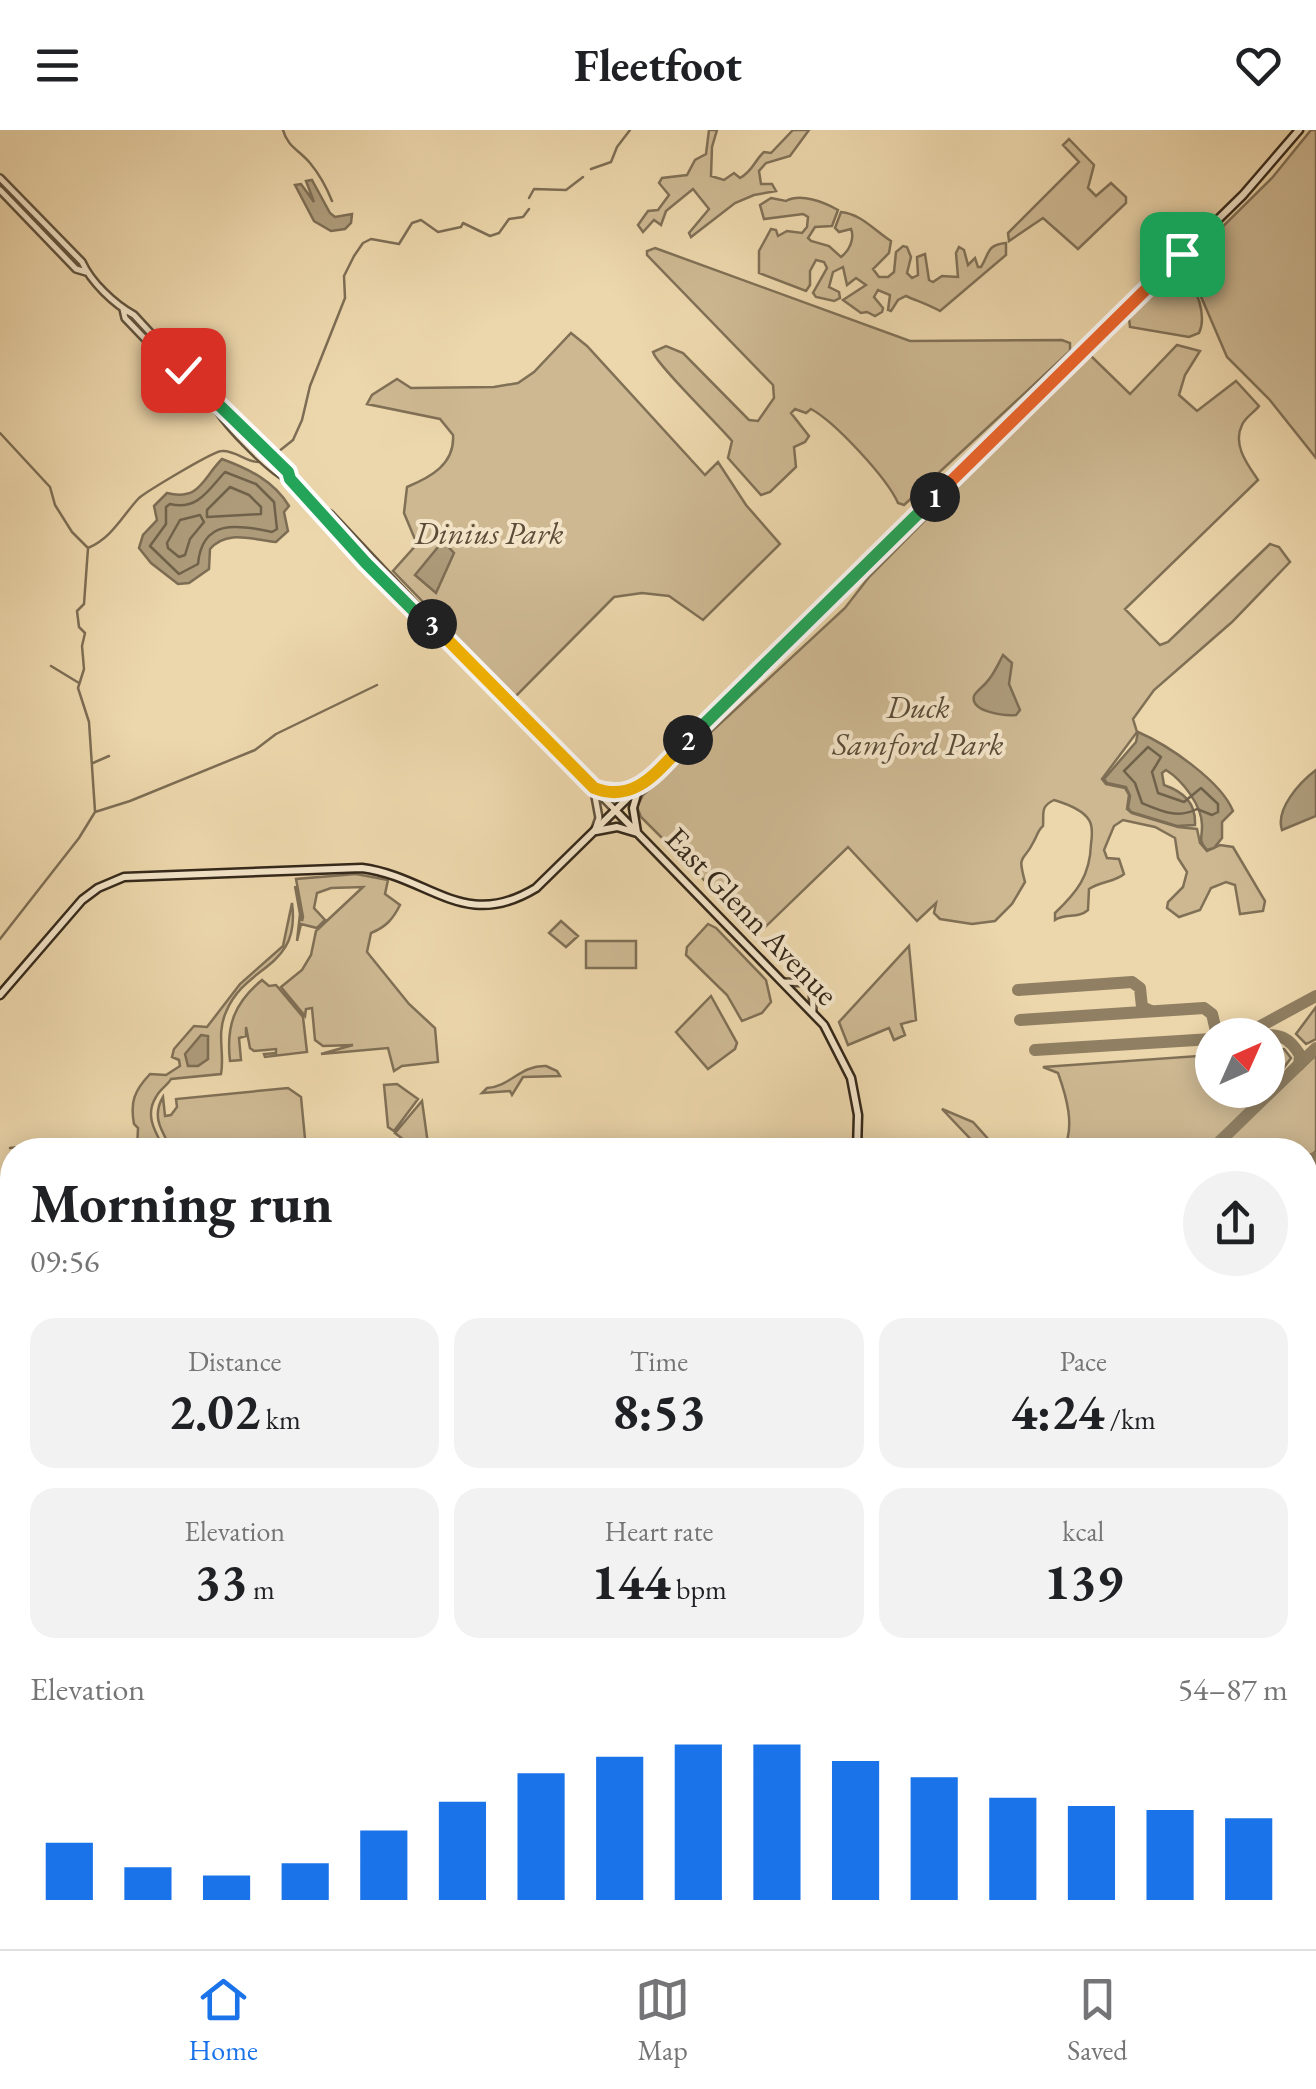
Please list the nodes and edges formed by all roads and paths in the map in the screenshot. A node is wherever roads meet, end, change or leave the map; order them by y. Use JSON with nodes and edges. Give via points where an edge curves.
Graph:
{"nodes":[{"id":1,"x":1299,"y":130,"type":"edge"},
{"id":2,"x":0,"y":178,"type":"edge"},
{"id":3,"x":0,"y":190,"type":"edge"},
{"id":4,"x":1197,"y":239,"type":"junction"},
{"id":5,"x":1176,"y":241,"type":"dead end"},
{"id":6,"x":86,"y":272,"type":"junction"},
{"id":7,"x":594,"y":788,"type":"junction"},
{"id":8,"x":640,"y":788,"type":"junction"},
{"id":9,"x":616,"y":810,"type":"junction"},
{"id":10,"x":594,"y":832,"type":"junction"},
{"id":11,"x":638,"y":833,"type":"junction"},
{"id":12,"x":784,"y":982,"type":"junction"},
{"id":13,"x":0,"y":994,"type":"edge"},
{"id":14,"x":814,"y":1014,"type":"junction"},
{"id":15,"x":857,"y":1138,"type":"edge"}],
"edges":[{"from":1,"to":4,"type":"main road"},
{"from":2,"to":6,"type":"street","name":"East Glenn Avenue"},
{"from":3,"to":6,"type":"street","name":"East Glenn Avenue"},
{"from":4,"to":5,"type":"main road"},
{"from":4,"to":8,"type":"main road"},
{"from":6,"to":7,"type":"street","name":"East Glenn Avenue","via":[[172,367],[183,370],[242,438]]},
{"from":7,"to":8,"type":"main road","via":[[617,794]]},
{"from":7,"to":9,"type":"street","name":"East Glenn Avenue"},
{"from":7,"to":10,"type":"street"},
{"from":8,"to":9,"type":"main road"},
{"from":8,"to":11,"type":"main road","via":[[634,801]]},
{"from":9,"to":10,"type":"main road"},
{"from":9,"to":11,"type":"main road","name":"East Glenn Avenue"},
{"from":10,"to":11,"type":"main road","via":[[617,827]]},
{"from":10,"to":13,"type":"main road","via":[[536,888],[486,906],[459,904],[362,868],[124,877],[82,900]]},
{"from":11,"to":12,"type":"main road","name":"East Glenn Avenue"},
{"from":12,"to":14,"type":"main road","name":"East Glenn Avenue"},
{"from":12,"to":14,"type":"street","via":[[812,983]]},
{"from":14,"to":15,"type":"main road","name":"East Glenn Avenue","via":[[851,1078]]}]}
